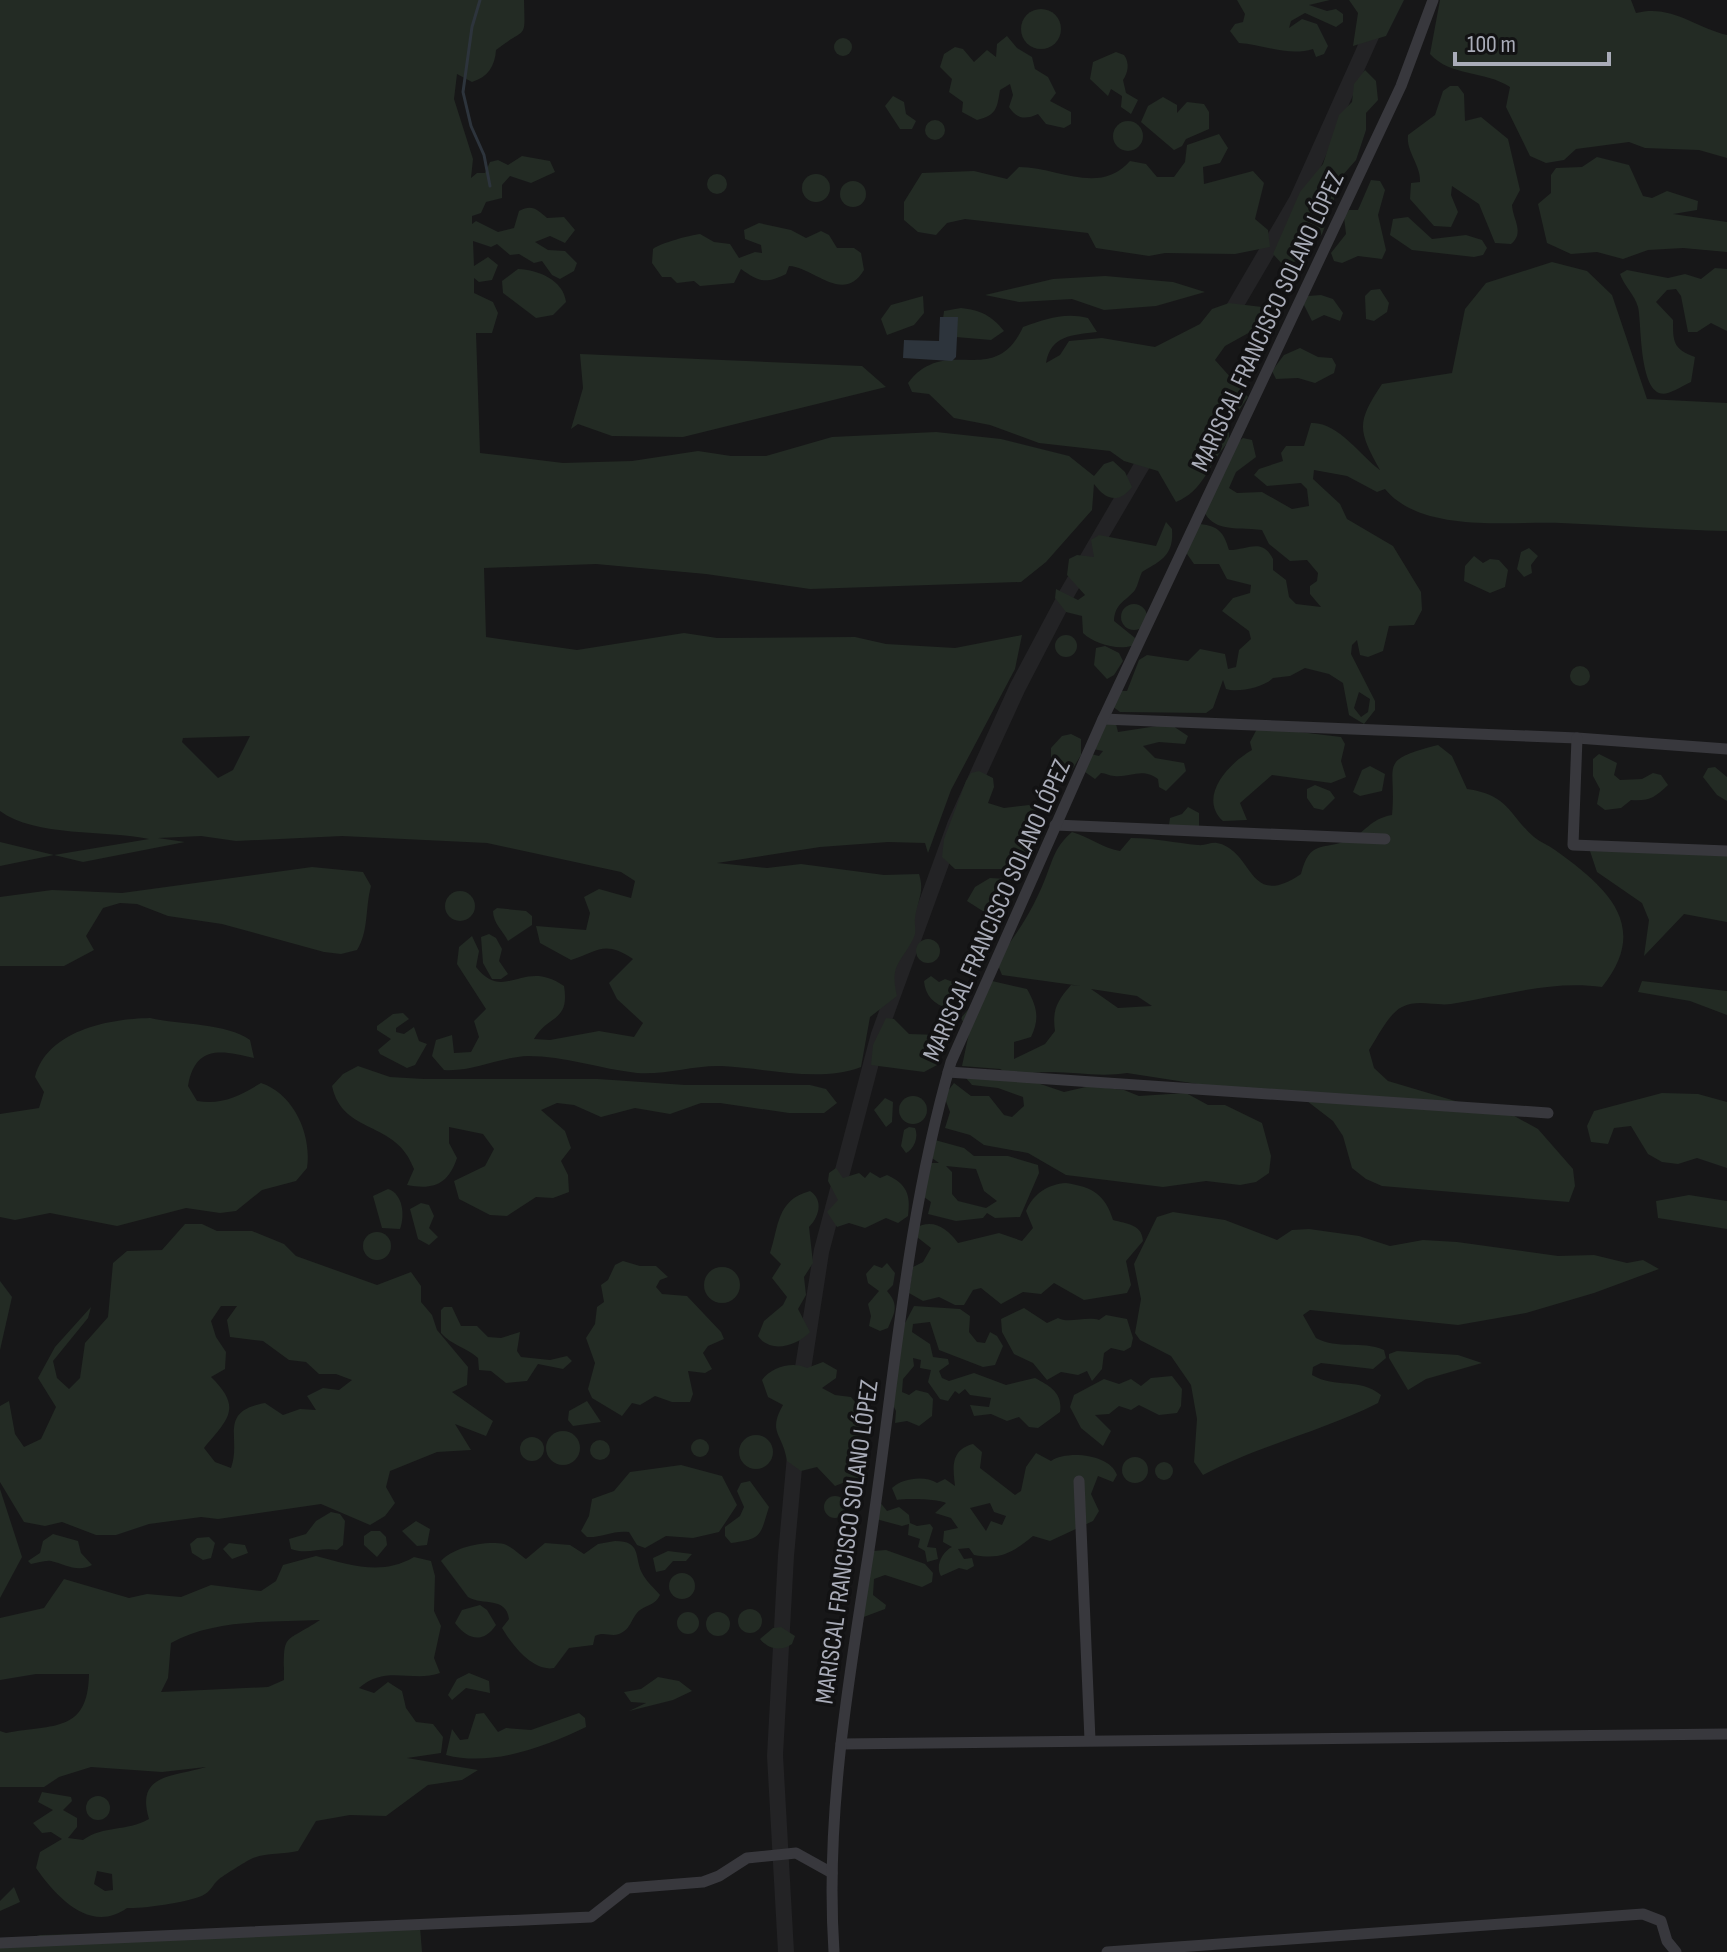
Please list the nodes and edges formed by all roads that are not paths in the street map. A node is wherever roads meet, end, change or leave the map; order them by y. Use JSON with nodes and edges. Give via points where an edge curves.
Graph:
{"nodes":[{"id":1,"x":1433,"y":0,"type":"edge"},
{"id":2,"x":1103,"y":719,"type":"junction"},
{"id":3,"x":1577,"y":738,"type":"junction"},
{"id":4,"x":1727,"y":749,"type":"edge"},
{"id":5,"x":1055,"y":825,"type":"junction"},
{"id":6,"x":1385,"y":839,"type":"dead end"},
{"id":7,"x":1727,"y":851,"type":"edge"},
{"id":8,"x":948,"y":1072,"type":"junction"},
{"id":9,"x":1548,"y":1113,"type":"dead end"},
{"id":10,"x":1079,"y":1481,"type":"dead end"},
{"id":11,"x":1727,"y":1734,"type":"edge"},
{"id":12,"x":1090,"y":1740,"type":"junction"},
{"id":13,"x":841,"y":1744,"type":"junction"},
{"id":14,"x":832,"y":1873,"type":"junction"},
{"id":15,"x":0,"y":1943,"type":"edge"},
{"id":16,"x":834,"y":1952,"type":"edge"},
{"id":17,"x":1107,"y":1952,"type":"edge"},
{"id":18,"x":1676,"y":1952,"type":"edge"}],
"edges":[{"from":1,"to":2,"type":"street","name":"MARISCAL FRANCISCO SOLANO LÓPEZ","via":[[1401,86]]},
{"from":2,"to":3,"type":"street"},
{"from":2,"to":5,"type":"street","name":"MARISCAL FRANCISCO SOLANO LÓPEZ"},
{"from":3,"to":4,"type":"street"},
{"from":3,"to":7,"type":"street","via":[[1573,845]]},
{"from":5,"to":6,"type":"street"},
{"from":5,"to":8,"type":"street","name":"MARISCAL FRANCISCO SOLANO LÓPEZ"},
{"from":8,"to":9,"type":"street"},
{"from":8,"to":13,"type":"street","name":"MARISCAL FRANCISCO SOLANO LÓPEZ","via":[[914,1224]]},
{"from":10,"to":12,"type":"street"},
{"from":11,"to":12,"type":"street"},
{"from":12,"to":13,"type":"street"},
{"from":13,"to":14,"type":"street","name":"MARISCAL FRANCISCO SOLANO LÓPEZ"},
{"from":14,"to":15,"type":"street","via":[[796,1853],[747,1858],[703,1882],[628,1888],[591,1917]]},
{"from":14,"to":16,"type":"street","name":"MARISCAL FRANCISCO SOLANO LÓPEZ"},
{"from":17,"to":18,"type":"street","via":[[1643,1914],[1661,1921]]}]}
